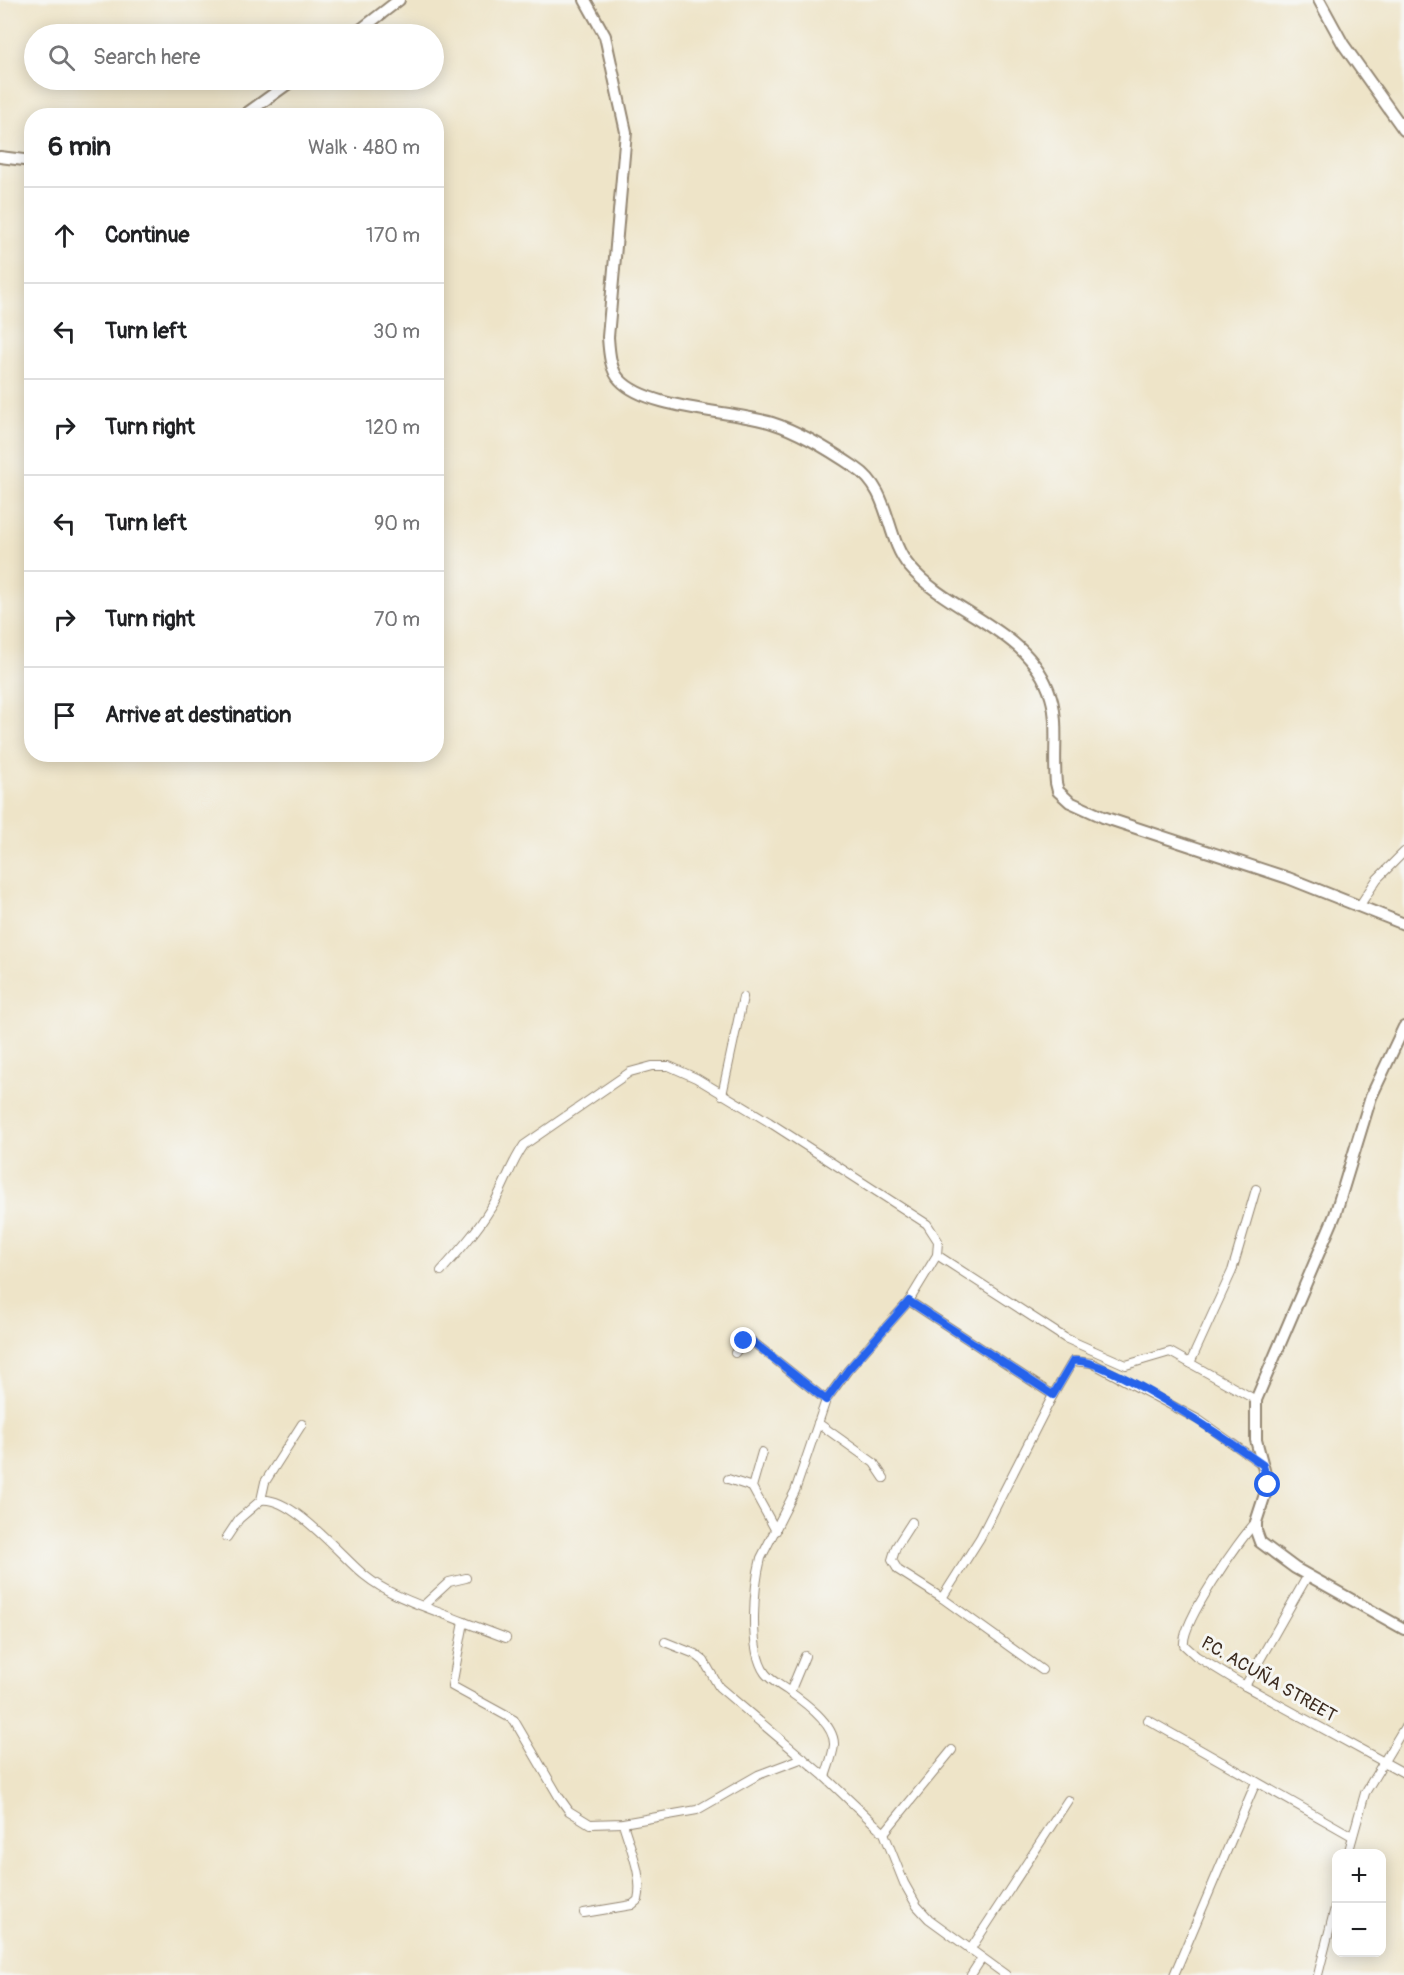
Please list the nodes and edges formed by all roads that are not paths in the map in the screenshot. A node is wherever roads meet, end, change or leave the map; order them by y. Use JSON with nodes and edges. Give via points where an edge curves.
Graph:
{"nodes":[{"id":1,"x":399,"y":0,"type":"edge"},
{"id":2,"x":585,"y":0,"type":"edge"},
{"id":3,"x":1319,"y":0,"type":"edge"},
{"id":4,"x":368,"y":24,"type":"edge"},
{"id":5,"x":279,"y":90,"type":"edge"},
{"id":6,"x":254,"y":108,"type":"edge"},
{"id":7,"x":1404,"y":130,"type":"edge"},
{"id":8,"x":0,"y":156,"type":"edge"},
{"id":9,"x":24,"y":160,"type":"edge"},
{"id":10,"x":1404,"y":852,"type":"edge"},
{"id":11,"x":1360,"y":905,"type":"junction"},
{"id":12,"x":1404,"y":924,"type":"edge"},
{"id":13,"x":743,"y":997,"type":"dead end"},
{"id":14,"x":1402,"y":1035,"type":"edge"},
{"id":15,"x":722,"y":1095,"type":"junction"},
{"id":16,"x":1256,"y":1189,"type":"dead end"},
{"id":17,"x":937,"y":1255,"type":"junction"},
{"id":18,"x":441,"y":1271,"type":"dead end"},
{"id":19,"x":909,"y":1301,"type":"junction"},
{"id":20,"x":735,"y":1353,"type":"dead end"},
{"id":21,"x":1190,"y":1363,"type":"junction"},
{"id":22,"x":1053,"y":1395,"type":"junction"},
{"id":23,"x":826,"y":1400,"type":"junction"},
{"id":24,"x":1256,"y":1400,"type":"junction"},
{"id":25,"x":818,"y":1423,"type":"junction"},
{"id":26,"x":302,"y":1424,"type":"dead end"},
{"id":27,"x":762,"y":1452,"type":"dead end"},
{"id":28,"x":1263,"y":1465,"type":"junction"},
{"id":29,"x":884,"y":1478,"type":"dead end"},
{"id":30,"x":728,"y":1479,"type":"dead end"},
{"id":31,"x":752,"y":1487,"type":"junction"},
{"id":32,"x":261,"y":1500,"type":"junction"},
{"id":33,"x":912,"y":1522,"type":"dead end"},
{"id":34,"x":1256,"y":1522,"type":"junction"},
{"id":35,"x":776,"y":1531,"type":"junction"},
{"id":36,"x":227,"y":1536,"type":"dead end"},
{"id":37,"x":1308,"y":1575,"type":"junction"},
{"id":38,"x":466,"y":1578,"type":"dead end"},
{"id":39,"x":942,"y":1598,"type":"junction"},
{"id":40,"x":424,"y":1605,"type":"junction"},
{"id":41,"x":464,"y":1622,"type":"junction"},
{"id":42,"x":1404,"y":1629,"type":"edge"},
{"id":43,"x":506,"y":1638,"type":"dead end"},
{"id":44,"x":665,"y":1642,"type":"dead end"},
{"id":45,"x":805,"y":1656,"type":"dead end"},
{"id":46,"x":1042,"y":1670,"type":"dead end"},
{"id":47,"x":1245,"y":1686,"type":"junction"},
{"id":48,"x":790,"y":1692,"type":"junction"},
{"id":49,"x":1148,"y":1720,"type":"dead end"},
{"id":50,"x":1404,"y":1728,"type":"edge"},
{"id":51,"x":952,"y":1750,"type":"dead end"},
{"id":52,"x":803,"y":1758,"type":"junction"},
{"id":53,"x":1384,"y":1762,"type":"junction"},
{"id":54,"x":1404,"y":1773,"type":"edge"},
{"id":55,"x":825,"y":1777,"type":"junction"},
{"id":56,"x":1256,"y":1782,"type":"junction"},
{"id":57,"x":1068,"y":1800,"type":"dead end"},
{"id":58,"x":623,"y":1823,"type":"junction"},
{"id":59,"x":884,"y":1833,"type":"junction"},
{"id":60,"x":1352,"y":1836,"type":"junction"},
{"id":61,"x":1349,"y":1849,"type":"edge"},
{"id":62,"x":584,"y":1913,"type":"dead end"},
{"id":63,"x":1332,"y":1920,"type":"edge"},
{"id":64,"x":970,"y":1950,"type":"junction"},
{"id":65,"x":982,"y":1958,"type":"junction"},
{"id":66,"x":971,"y":1975,"type":"edge"},
{"id":67,"x":1006,"y":1975,"type":"edge"},
{"id":68,"x":1174,"y":1975,"type":"edge"},
{"id":69,"x":1318,"y":1975,"type":"edge"}],
"edges":[{"from":1,"to":4,"type":"street"},
{"from":2,"to":11,"type":"street","via":[[605,36],[626,132],[608,337],[613,368],[619,379],[646,396],[774,423],[864,473],[882,500],[908,565],[1015,645],[1038,670],[1053,708],[1056,783],[1058,791],[1070,802],[1103,817]]},
{"from":3,"to":7,"type":"street","via":[[1343,44]]},
{"from":5,"to":6,"type":"street"},
{"from":8,"to":9,"type":"street"},
{"from":10,"to":11,"type":"street","via":[[1377,879]]},
{"from":11,"to":12,"type":"street"},
{"from":13,"to":15,"type":"street"},
{"from":14,"to":24,"type":"street","via":[[1371,1097],[1335,1215]]},
{"from":15,"to":17,"type":"street","via":[[927,1224],[938,1241]]},
{"from":15,"to":18,"type":"street","via":[[669,1066],[630,1072],[524,1145],[492,1206]]},
{"from":16,"to":21,"type":"street","via":[[1232,1271]]},
{"from":17,"to":19,"type":"street"},
{"from":17,"to":21,"type":"street","via":[[1065,1338],[1122,1364],[1170,1352]]},
{"from":19,"to":22,"type":"street"},
{"from":19,"to":23,"type":"street"},
{"from":20,"to":23,"type":"street","via":[[744,1341],[753,1342]]},
{"from":21,"to":24,"type":"street"},
{"from":22,"to":28,"type":"street","via":[[1073,1361],[1092,1363],[1199,1420]]},
{"from":22,"to":39,"type":"street","via":[[980,1538]]},
{"from":23,"to":25,"type":"street"},
{"from":24,"to":28,"type":"street","via":[[1256,1433]]},
{"from":25,"to":29,"type":"street","via":[[874,1463]]},
{"from":25,"to":35,"type":"street","via":[[795,1491]]},
{"from":26,"to":32,"type":"street","via":[[265,1482]]},
{"from":27,"to":31,"type":"street"},
{"from":28,"to":34,"type":"street","via":[[1268,1485]]},
{"from":30,"to":31,"type":"street"},
{"from":31,"to":35,"type":"street"},
{"from":32,"to":36,"type":"street"},
{"from":32,"to":40,"type":"street","via":[[274,1501],[295,1514],[365,1576]]},
{"from":33,"to":39,"type":"street","via":[[892,1560],[898,1570]]},
{"from":34,"to":37,"type":"street","via":[[1257,1537],[1264,1547]]},
{"from":34,"to":47,"type":"street","name":"P.C. ACUÑA STREET","via":[[1240,1540],[1195,1612],[1184,1639],[1190,1651]]},
{"from":35,"to":48,"type":"street","via":[[758,1570],[755,1630],[765,1674]]},
{"from":37,"to":42,"type":"street"},
{"from":37,"to":47,"type":"street"},
{"from":38,"to":40,"type":"street","via":[[449,1582]]},
{"from":39,"to":46,"type":"street"},
{"from":40,"to":41,"type":"street"},
{"from":41,"to":43,"type":"street"},
{"from":41,"to":58,"type":"street","via":[[452,1686],[514,1720],[559,1797],[577,1817],[590,1824]]},
{"from":44,"to":52,"type":"street","via":[[704,1661],[719,1687]]},
{"from":45,"to":48,"type":"street"},
{"from":47,"to":53,"type":"street","name":"P.C. ACUÑA STREET"},
{"from":48,"to":55,"type":"street","via":[[818,1716],[834,1742]]},
{"from":49,"to":56,"type":"street"},
{"from":50,"to":53,"type":"street"},
{"from":51,"to":59,"type":"street"},
{"from":52,"to":55,"type":"street"},
{"from":52,"to":58,"type":"street","via":[[758,1775],[697,1810]]},
{"from":53,"to":54,"type":"street","name":"P.C. ACUÑA STREET"},
{"from":53,"to":60,"type":"street","via":[[1360,1803]]},
{"from":55,"to":59,"type":"street"},
{"from":56,"to":60,"type":"street"},
{"from":56,"to":68,"type":"street"},
{"from":57,"to":64,"type":"street"},
{"from":58,"to":62,"type":"street","via":[[634,1862],[638,1900],[632,1905]]},
{"from":59,"to":64,"type":"street","via":[[917,1906]]},
{"from":60,"to":61,"type":"street"},
{"from":63,"to":69,"type":"street"},
{"from":64,"to":65,"type":"street"},
{"from":65,"to":66,"type":"street"},
{"from":65,"to":67,"type":"street"}]}
